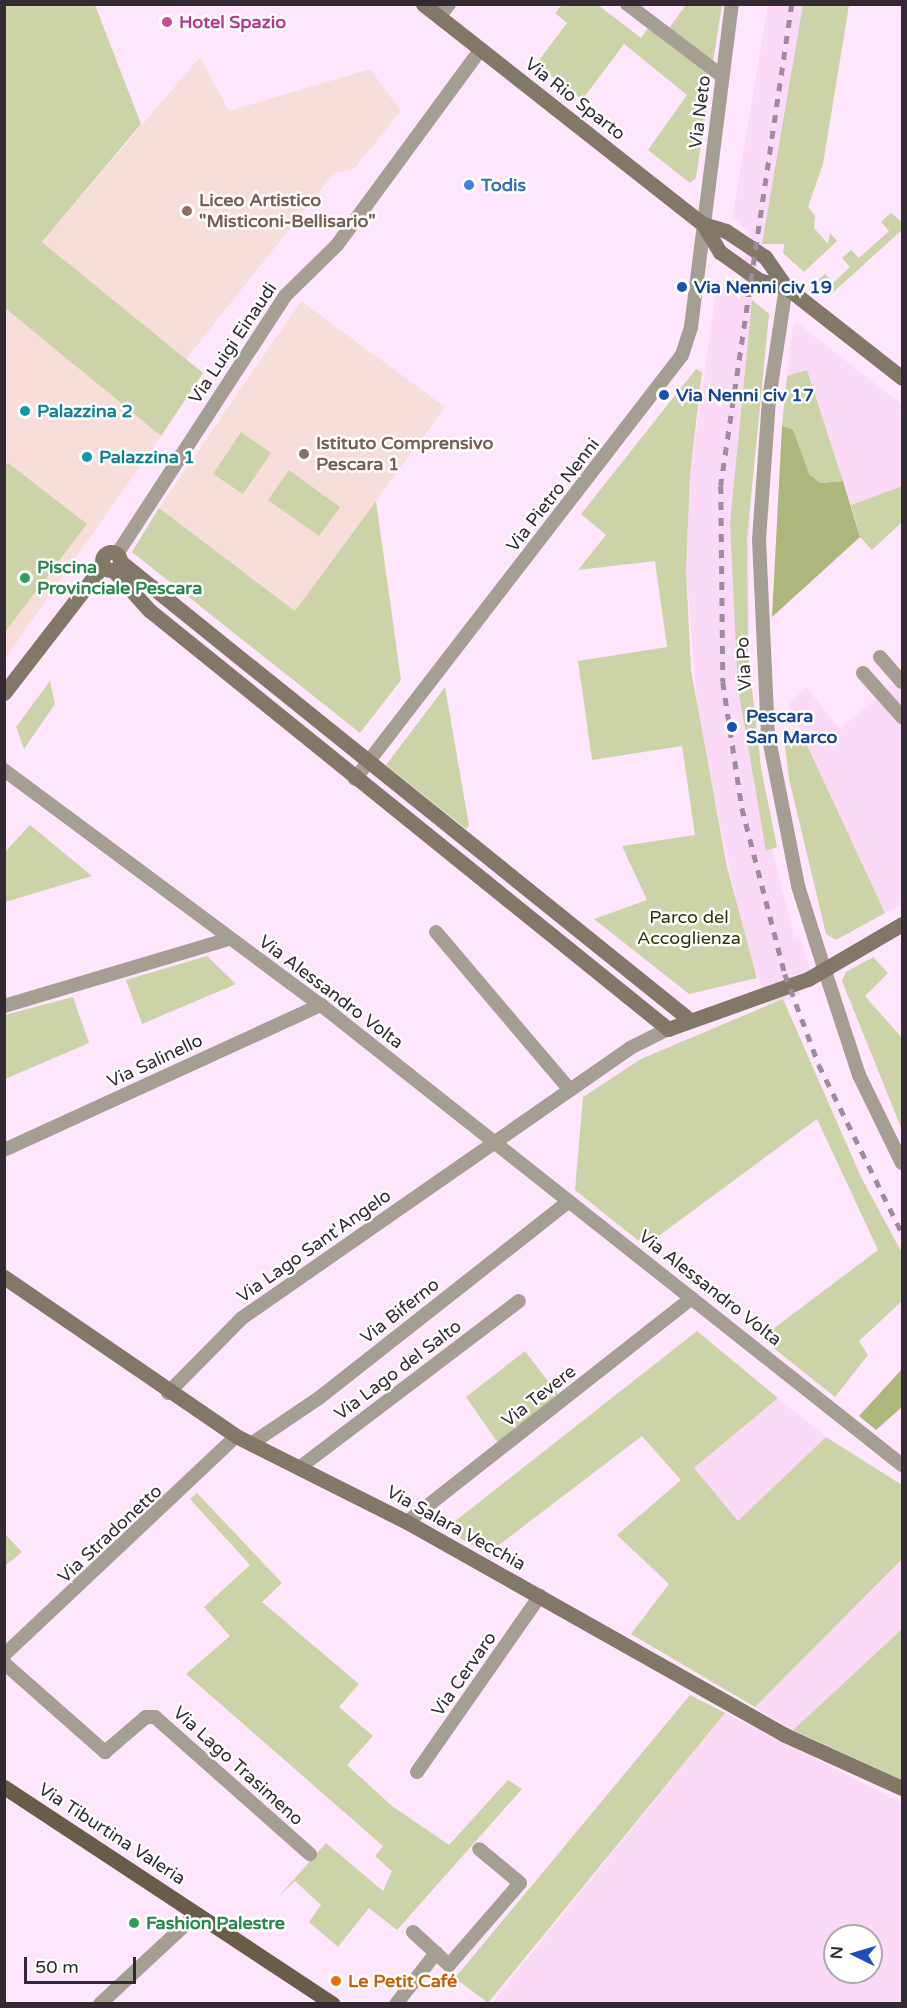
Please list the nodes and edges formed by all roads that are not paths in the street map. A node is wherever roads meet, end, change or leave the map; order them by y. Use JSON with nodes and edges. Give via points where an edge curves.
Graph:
{"nodes":[{"id":1,"x":423,"y":4,"type":"edge"},
{"id":2,"x":449,"y":4,"type":"edge"},
{"id":3,"x":627,"y":4,"type":"edge"},
{"id":4,"x":732,"y":4,"type":"edge"},
{"id":5,"x":439,"y":17,"type":"junction"},
{"id":6,"x":481,"y":49,"type":"junction"},
{"id":7,"x":722,"y":76,"type":"junction"},
{"id":8,"x":703,"y":224,"type":"junction"},
{"id":9,"x":786,"y":287,"type":"junction"},
{"id":10,"x":903,"y":378,"type":"edge"},
{"id":11,"x":113,"y":563,"type":"junction"},
{"id":12,"x":880,"y":657,"type":"dead end"},
{"id":13,"x":863,"y":673,"type":"dead end"},
{"id":14,"x":903,"y":682,"type":"edge"},
{"id":15,"x":4,"y":693,"type":"edge"},
{"id":16,"x":903,"y":717,"type":"edge"},
{"id":17,"x":369,"y":762,"type":"junction"},
{"id":18,"x":4,"y":770,"type":"edge"},
{"id":19,"x":355,"y":779,"type":"junction"},
{"id":20,"x":903,"y":924,"type":"edge"},
{"id":21,"x":436,"y":932,"type":"dead end"},
{"id":22,"x":229,"y":939,"type":"junction"},
{"id":23,"x":824,"y":968,"type":"junction"},
{"id":24,"x":321,"y":1005,"type":"junction"},
{"id":25,"x":4,"y":1006,"type":"edge"},
{"id":26,"x":690,"y":1020,"type":"junction"},
{"id":27,"x":668,"y":1029,"type":"junction"},
{"id":28,"x":570,"y":1090,"type":"junction"},
{"id":29,"x":493,"y":1143,"type":"junction"},
{"id":30,"x":4,"y":1150,"type":"edge"},
{"id":31,"x":903,"y":1163,"type":"edge"},
{"id":32,"x":569,"y":1201,"type":"junction"},
{"id":33,"x":4,"y":1277,"type":"edge"},
{"id":34,"x":692,"y":1298,"type":"junction"},
{"id":35,"x":519,"y":1301,"type":"dead end"},
{"id":36,"x":168,"y":1393,"type":"junction"},
{"id":37,"x":236,"y":1436,"type":"junction"},
{"id":38,"x":251,"y":1444,"type":"junction"},
{"id":39,"x":903,"y":1465,"type":"edge"},
{"id":40,"x":299,"y":1468,"type":"junction"},
{"id":41,"x":407,"y":1522,"type":"junction"},
{"id":42,"x":540,"y":1596,"type":"junction"},
{"id":43,"x":4,"y":1655,"type":"edge"},
{"id":44,"x":4,"y":1663,"type":"edge"},
{"id":45,"x":417,"y":1772,"type":"dead end"},
{"id":46,"x":4,"y":1787,"type":"edge"},
{"id":47,"x":903,"y":1788,"type":"edge"},
{"id":48,"x":479,"y":1849,"type":"dead end"},
{"id":49,"x":310,"y":1854,"type":"dead end"},
{"id":50,"x":197,"y":1914,"type":"junction"},
{"id":51,"x":413,"y":1932,"type":"dead end"},
{"id":52,"x":436,"y":1953,"type":"junction"},
{"id":53,"x":100,"y":2004,"type":"edge"},
{"id":54,"x":333,"y":2004,"type":"edge"},
{"id":55,"x":396,"y":2004,"type":"edge"}],
"edges":[{"from":1,"to":5,"type":"street","name":"Via Rio Sparto"},
{"from":2,"to":5,"type":"street"},
{"from":3,"to":7,"type":"street"},
{"from":4,"to":7,"type":"street","name":"Via Neto"},
{"from":5,"to":6,"type":"street","name":"Via Rio Sparto"},
{"from":6,"to":8,"type":"street","name":"Via Rio Sparto"},
{"from":6,"to":11,"type":"street","name":"Via Luigi Einaudi","via":[[337,245],[286,295]]},
{"from":7,"to":8,"type":"street","name":"Via Neto"},
{"from":8,"to":9,"type":"street","name":"Via Rio Sparto","via":[[726,231],[765,257]]},
{"from":8,"to":9,"type":"street","name":"Via Rio Sparto","via":[[720,252],[759,280]]},
{"from":8,"to":17,"type":"street","name":"Via Pietro Nenni","via":[[691,327],[676,367]]},
{"from":9,"to":10,"type":"street","name":"Via Rio Sparto"},
{"from":9,"to":23,"type":"street","name":"Via Po","via":[[762,476],[761,659],[777,792]]},
{"from":11,"to":15,"type":"street"},
{"from":11,"to":17,"type":"street"},
{"from":11,"to":19,"type":"street","via":[[149,610]]},
{"from":12,"to":14,"type":"street"},
{"from":13,"to":16,"type":"street"},
{"from":17,"to":19,"type":"street","name":"Via Pietro Nenni"},
{"from":17,"to":26,"type":"street"},
{"from":18,"to":22,"type":"street","name":"Via Alessandro Volta"},
{"from":19,"to":27,"type":"street"},
{"from":20,"to":23,"type":"street"},
{"from":21,"to":28,"type":"street"},
{"from":22,"to":24,"type":"street","name":"Via Alessandro Volta"},
{"from":22,"to":25,"type":"street","name":"Via Alessandro Volta"},
{"from":23,"to":26,"type":"street","via":[[804,981]]},
{"from":23,"to":31,"type":"street","name":"Via Po","via":[[859,1075]]},
{"from":24,"to":29,"type":"street","name":"Via Alessandro Volta"},
{"from":24,"to":30,"type":"street","name":"Via Salinello"},
{"from":26,"to":27,"type":"street"},
{"from":27,"to":28,"type":"street"},
{"from":28,"to":29,"type":"street"},
{"from":29,"to":32,"type":"street","name":"Via Alessandro Volta"},
{"from":29,"to":36,"type":"street","name":"Via Lago Sant'Angelo","via":[[242,1318]]},
{"from":32,"to":34,"type":"street","name":"Via Alessandro Volta"},
{"from":32,"to":38,"type":"street","name":"Via Biferno"},
{"from":33,"to":36,"type":"street","name":"Via Salara Vecchia"},
{"from":34,"to":39,"type":"street","name":"Via Alessandro Volta"},
{"from":34,"to":41,"type":"street","name":"Via Tevere"},
{"from":35,"to":40,"type":"street","name":"Via Lago del Salto"},
{"from":36,"to":37,"type":"street","name":"Via Salara Vecchia"},
{"from":37,"to":38,"type":"street","name":"Via Salara Vecchia"},
{"from":37,"to":43,"type":"street","name":"Via Stradonetto"},
{"from":38,"to":40,"type":"street","name":"Via Salara Vecchia"},
{"from":40,"to":41,"type":"street","name":"Via Salara Vecchia"},
{"from":41,"to":42,"type":"street","name":"Via Salara Vecchia"},
{"from":42,"to":45,"type":"street","name":"Via Cervaro"},
{"from":42,"to":47,"type":"street","name":"Via Salara Vecchia","via":[[785,1734]]},
{"from":44,"to":49,"type":"street","name":"Via Lago Trasimeno","via":[[105,1752],[146,1717],[155,1717]]},
{"from":46,"to":50,"type":"main road","name":"Via Tiburtina Valeria"},
{"from":48,"to":52,"type":"street","via":[[520,1883],[450,1965]]},
{"from":50,"to":53,"type":"street"},
{"from":50,"to":54,"type":"main road","name":"Via Tiburtina Valeria"},
{"from":51,"to":52,"type":"street"},
{"from":52,"to":55,"type":"street"}]}
